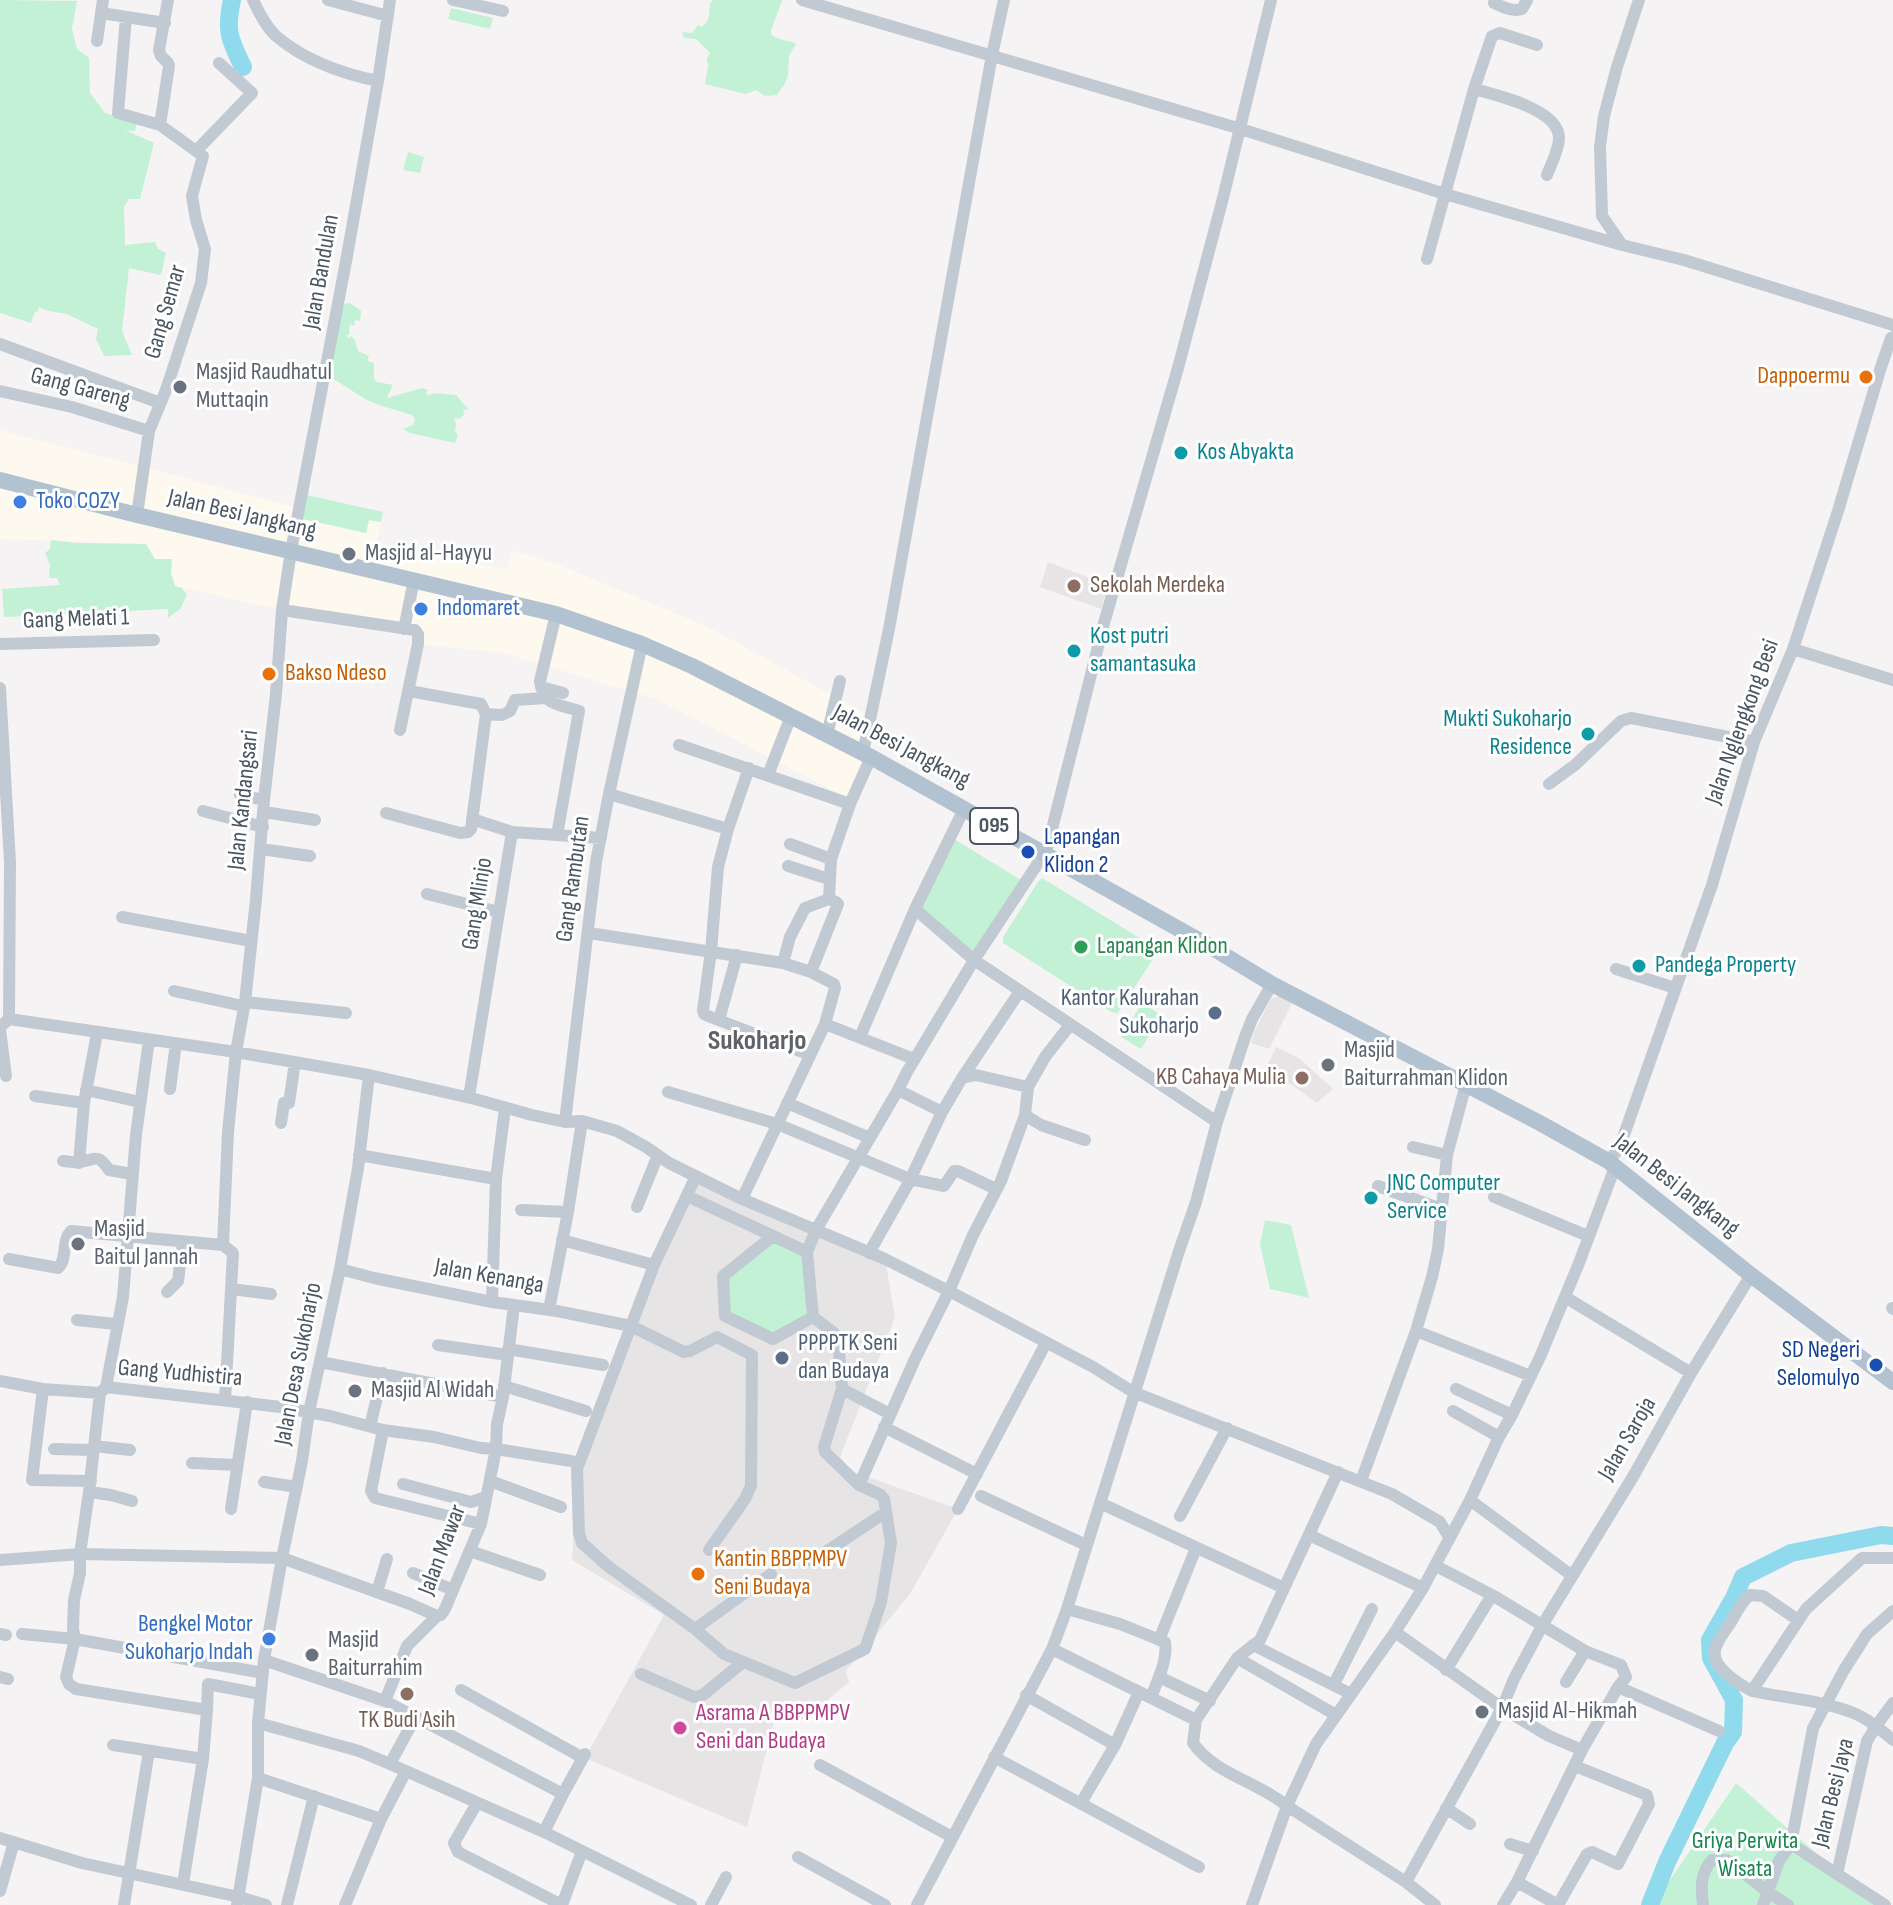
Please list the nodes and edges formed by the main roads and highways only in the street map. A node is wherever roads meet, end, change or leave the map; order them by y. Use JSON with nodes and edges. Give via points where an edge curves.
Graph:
{"nodes":[{"id":1,"x":0,"y":480,"type":"edge"},
{"id":2,"x":1893,"y":1382,"type":"edge"}],
"edges":[{"from":1,"to":2,"type":"main road","name":"Jalan Besi Jangkang","number":"095","via":[[556,614],[692,666],[867,755],[1272,984],[1612,1164]]}]}
